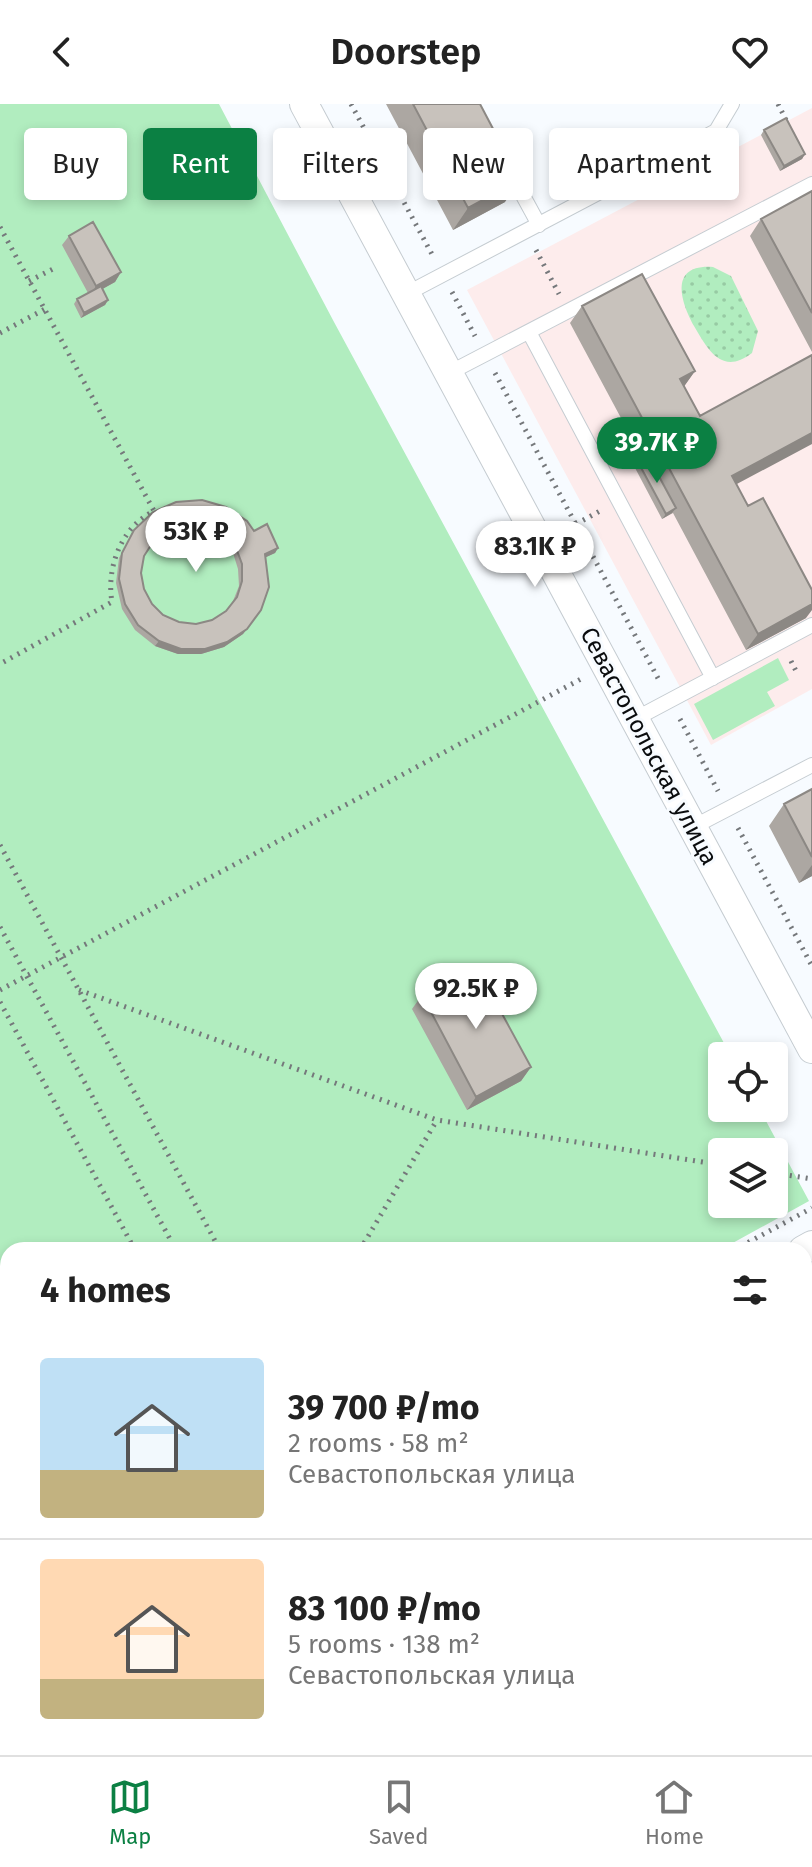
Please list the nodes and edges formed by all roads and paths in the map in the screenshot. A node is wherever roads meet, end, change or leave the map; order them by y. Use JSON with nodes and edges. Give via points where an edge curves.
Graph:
{"nodes":[{"id":1,"x":304,"y":104,"type":"edge"},
{"id":2,"x":351,"y":104,"type":"edge"},
{"id":3,"x":732,"y":104,"type":"edge"},
{"id":4,"x":778,"y":104,"type":"edge"},
{"id":5,"x":793,"y":133,"type":"edge"},
{"id":6,"x":812,"y":184,"type":"edge"},
{"id":7,"x":521,"y":200,"type":"edge"},
{"id":8,"x":0,"y":227,"type":"edge"},
{"id":9,"x":533,"y":228,"type":"junction"},
{"id":10,"x":57,"y":267,"type":"dead end"},
{"id":11,"x":443,"y":275,"type":"junction"},
{"id":12,"x":29,"y":281,"type":"junction"},
{"id":13,"x":406,"y":294,"type":"junction"},
{"id":14,"x":45,"y":309,"type":"junction"},
{"id":15,"x":568,"y":311,"type":"junction"},
{"id":16,"x":529,"y":332,"type":"junction"},
{"id":17,"x":0,"y":333,"type":"edge"},
{"id":18,"x":485,"y":354,"type":"junction"},
{"id":19,"x":449,"y":373,"type":"junction"},
{"id":20,"x":812,"y":625,"type":"edge"},
{"id":21,"x":0,"y":664,"type":"edge"},
{"id":22,"x":605,"y":665,"type":"junction"},
{"id":23,"x":713,"y":678,"type":"junction"},
{"id":24,"x":670,"y":701,"type":"junction"},
{"id":25,"x":635,"y":719,"type":"junction"},
{"id":26,"x":812,"y":765,"type":"edge"},
{"id":27,"x":728,"y":809,"type":"junction"},
{"id":28,"x":693,"y":827,"type":"junction"},
{"id":29,"x":0,"y":845,"type":"edge"},
{"id":30,"x":0,"y":927,"type":"edge"},
{"id":31,"x":61,"y":957,"type":"junction"},
{"id":32,"x":812,"y":966,"type":"edge"},
{"id":33,"x":27,"y":976,"type":"junction"},
{"id":34,"x":0,"y":990,"type":"edge"},
{"id":35,"x":79,"y":990,"type":"junction"},
{"id":36,"x":0,"y":1002,"type":"edge"},
{"id":37,"x":809,"y":1037,"type":"edge"},
{"id":38,"x":437,"y":1120,"type":"junction"},
{"id":39,"x":708,"y":1163,"type":"edge"},
{"id":40,"x":788,"y":1175,"type":"edge"},
{"id":41,"x":812,"y":1179,"type":"edge"},
{"id":42,"x":812,"y":1208,"type":"edge"},
{"id":43,"x":131,"y":1242,"type":"edge"},
{"id":44,"x":172,"y":1242,"type":"edge"},
{"id":45,"x":216,"y":1242,"type":"edge"},
{"id":46,"x":365,"y":1242,"type":"edge"},
{"id":47,"x":749,"y":1242,"type":"edge"}],
"edges":[{"from":1,"to":13,"type":"street","name":"Севастопольская улица"},
{"from":2,"to":11,"type":"path"},
{"from":3,"to":9,"type":"lane","via":[[716,131]]},
{"from":4,"to":5,"type":"path"},
{"from":6,"to":15,"type":"lane"},
{"from":7,"to":9,"type":"lane"},
{"from":8,"to":12,"type":"path"},
{"from":9,"to":11,"type":"lane"},
{"from":9,"to":15,"type":"path"},
{"from":10,"to":12,"type":"path"},
{"from":11,"to":13,"type":"lane"},
{"from":11,"to":18,"type":"path"},
{"from":12,"to":14,"type":"path"},
{"from":13,"to":19,"type":"street","name":"Севастопольская улица"},
{"from":14,"to":17,"type":"path"},
{"from":14,"to":21,"type":"path","via":[[154,511],[126,535],[113,561],[112,602]]},
{"from":15,"to":16,"type":"lane"},
{"from":16,"to":18,"type":"lane"},
{"from":16,"to":23,"type":"lane"},
{"from":18,"to":19,"type":"lane"},
{"from":18,"to":24,"type":"path"},
{"from":19,"to":22,"type":"street","name":"Севастопольская улица"},
{"from":20,"to":23,"type":"lane"},
{"from":22,"to":25,"type":"street","name":"Севастопольская улица"},
{"from":22,"to":31,"type":"path"},
{"from":23,"to":24,"type":"lane"},
{"from":24,"to":25,"type":"lane"},
{"from":24,"to":27,"type":"path"},
{"from":25,"to":28,"type":"street","name":"Севастопольская улица"},
{"from":26,"to":27,"type":"lane"},
{"from":27,"to":28,"type":"lane"},
{"from":27,"to":32,"type":"path"},
{"from":28,"to":37,"type":"street","name":"Севастопольская улица"},
{"from":29,"to":31,"type":"path"},
{"from":30,"to":33,"type":"path"},
{"from":31,"to":33,"type":"path"},
{"from":31,"to":35,"type":"path"},
{"from":33,"to":34,"type":"path"},
{"from":33,"to":44,"type":"path"},
{"from":35,"to":38,"type":"path"},
{"from":35,"to":45,"type":"path"},
{"from":36,"to":43,"type":"path"},
{"from":38,"to":39,"type":"path"},
{"from":38,"to":46,"type":"path"},
{"from":40,"to":41,"type":"path"},
{"from":42,"to":47,"type":"path"}]}
